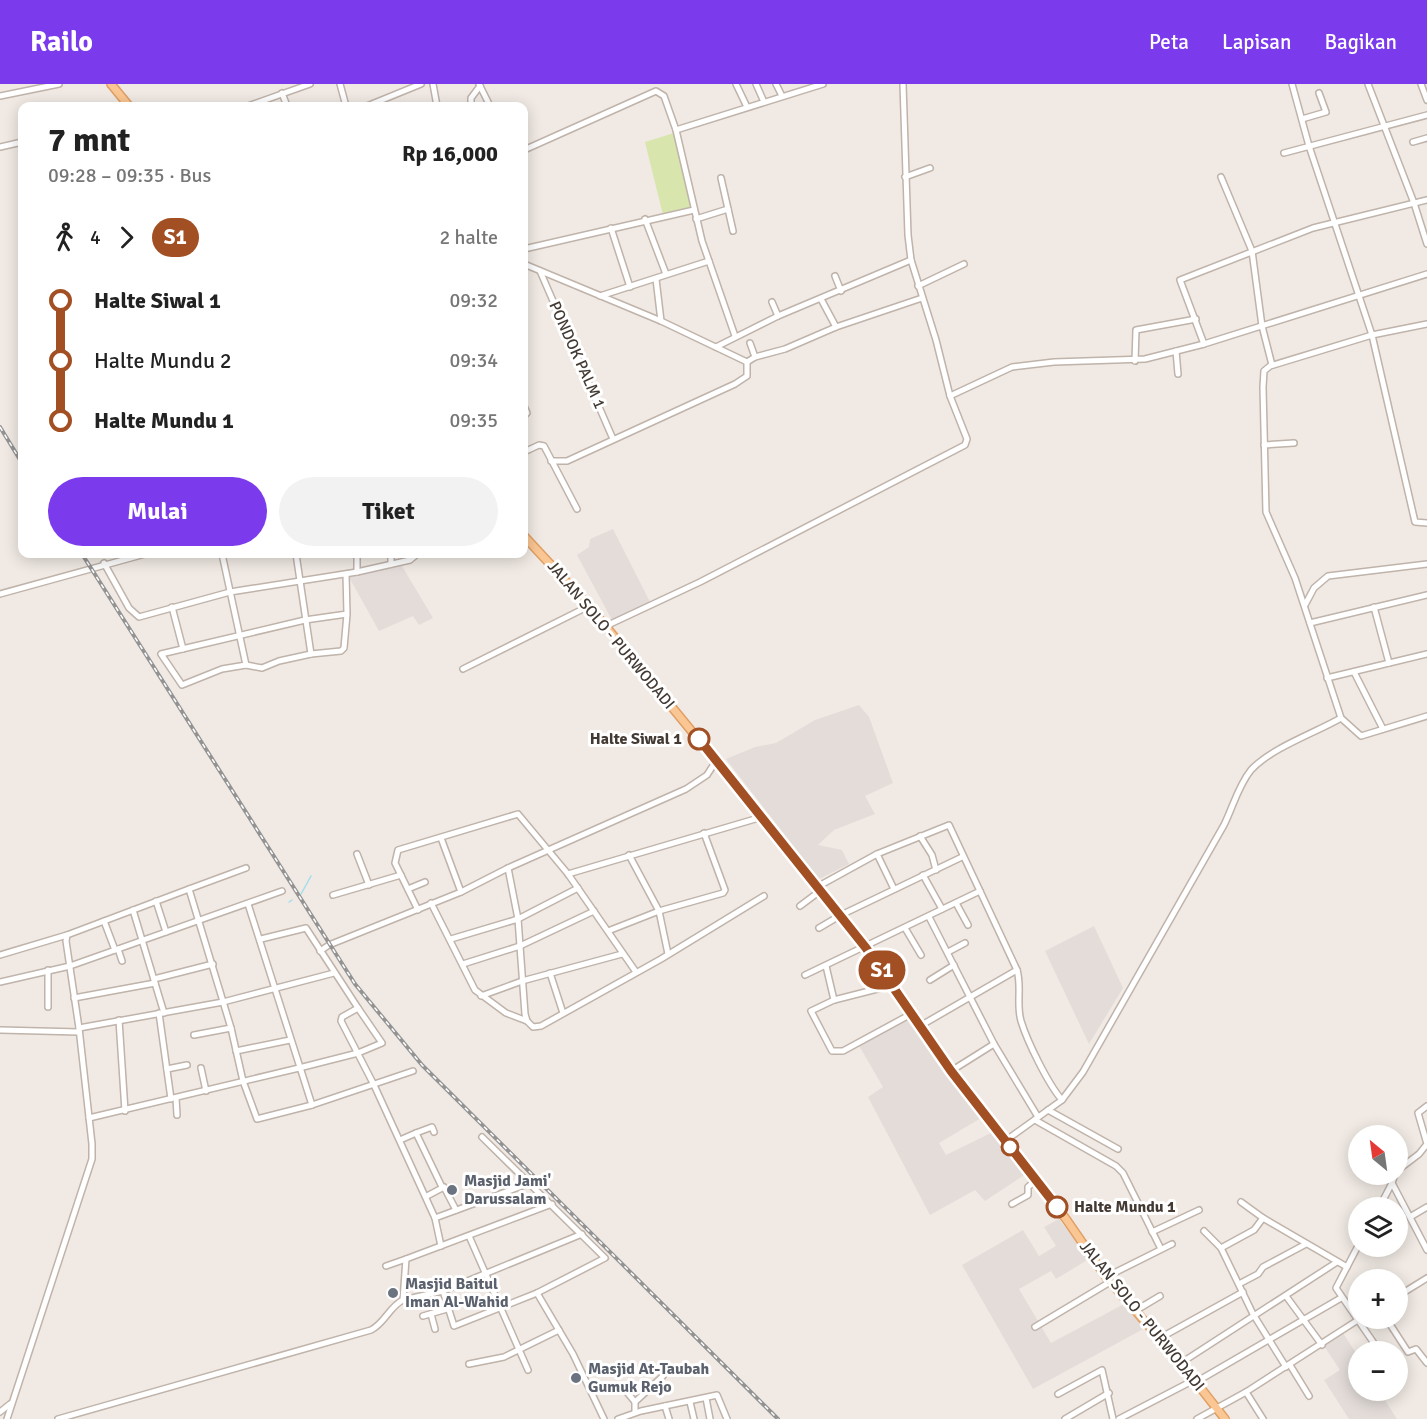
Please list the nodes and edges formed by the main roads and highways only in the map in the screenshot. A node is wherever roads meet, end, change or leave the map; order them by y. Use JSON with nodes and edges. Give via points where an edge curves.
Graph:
{"nodes":[{"id":1,"x":111,"y":84,"type":"edge"},
{"id":2,"x":126,"y":102,"type":"edge"},
{"id":3,"x":528,"y":540,"type":"edge"},
{"id":4,"x":1225,"y":1419,"type":"edge"}],
"edges":[{"from":1,"to":2,"type":"main road"},
{"from":3,"to":4,"type":"main road","name":"JALAN SOLO - PURWODADI","via":[[606,626],[841,915],[951,1071],[1108,1279]]}]}
